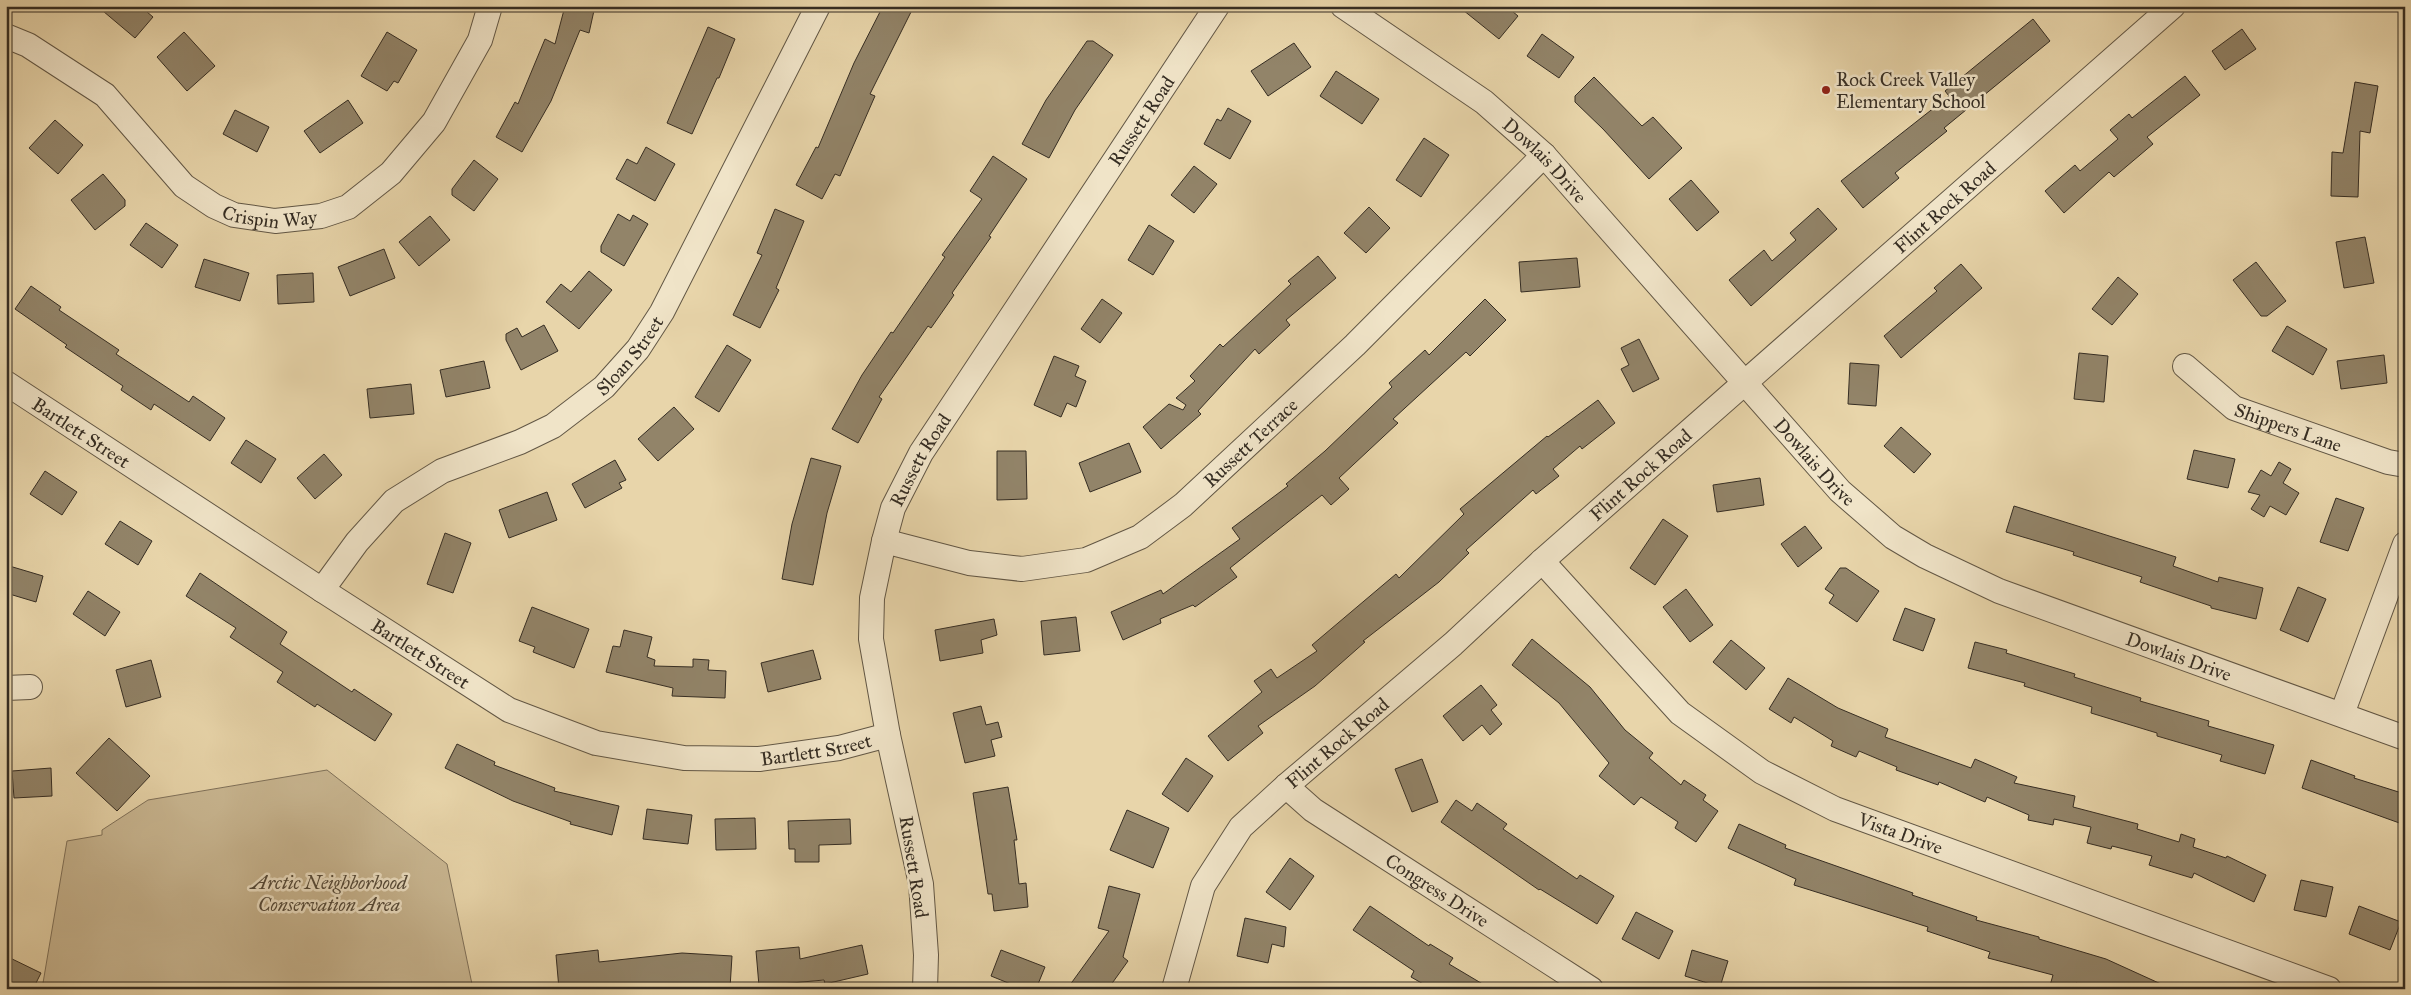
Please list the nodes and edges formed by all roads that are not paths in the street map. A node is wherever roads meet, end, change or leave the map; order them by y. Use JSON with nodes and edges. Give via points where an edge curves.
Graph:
{"nodes":[{"id":1,"x":490,"y":6,"type":"edge"},
{"id":2,"x":818,"y":6,"type":"edge"},
{"id":3,"x":1217,"y":6,"type":"edge"},
{"id":4,"x":1342,"y":6,"type":"edge"},
{"id":5,"x":2173,"y":6,"type":"edge"},
{"id":6,"x":6,"y":36,"type":"edge"},
{"id":7,"x":1544,"y":155,"type":"junction"},
{"id":8,"x":2185,"y":366,"type":"dead end"},
{"id":9,"x":6,"y":383,"type":"edge"},
{"id":10,"x":1744,"y":383,"type":"junction"},
{"id":11,"x":2405,"y":465,"type":"edge"},
{"id":12,"x":884,"y":541,"type":"junction"},
{"id":13,"x":2405,"y":544,"type":"edge"},
{"id":14,"x":1542,"y":561,"type":"junction"},
{"id":15,"x":322,"y":590,"type":"junction"},
{"id":16,"x":30,"y":687,"type":"dead end"},
{"id":17,"x":6,"y":688,"type":"edge"},
{"id":18,"x":2342,"y":714,"type":"junction"},
{"id":19,"x":888,"y":735,"type":"junction"},
{"id":20,"x":2405,"y":738,"type":"edge"},
{"id":21,"x":1286,"y":786,"type":"junction"},
{"id":22,"x":925,"y":989,"type":"edge"},
{"id":23,"x":1174,"y":989,"type":"edge"},
{"id":24,"x":1591,"y":989,"type":"edge"},
{"id":25,"x":2329,"y":989,"type":"edge"}],
"edges":[{"from":1,"to":6,"type":"street","name":"Crispin Way","via":[[480,40],[434,122],[391,173],[348,207],[321,216],[275,221],[234,215],[184,186],[105,95],[28,45]]},
{"from":2,"to":15,"type":"street","name":"Sloan Street","via":[[662,312],[638,349],[604,387],[553,426],[442,471],[394,501],[357,542]]},
{"from":3,"to":12,"type":"street","name":"Russett Road","via":[[921,453],[893,508]]},
{"from":4,"to":7,"type":"street","name":"Dowlais Drive","via":[[1484,102]]},
{"from":5,"to":10,"type":"street","name":"Flint Rock Road"},
{"from":7,"to":10,"type":"street","name":"Dowlais Drive"},
{"from":7,"to":12,"type":"street","name":"Russett Terrace","via":[[1355,345],[1183,505],[1140,536],[1086,560],[1022,569],[969,563]]},
{"from":8,"to":11,"type":"street","name":"Shippers Lane","via":[[2234,408],[2388,462]]},
{"from":9,"to":15,"type":"street","name":"Bartlett Street"},
{"from":10,"to":14,"type":"street","name":"Flint Rock Road"},
{"from":10,"to":18,"type":"street","name":"Dowlais Drive","via":[[1840,491],[1893,537],[1925,556],[1999,591]]},
{"from":12,"to":19,"type":"street","name":"Russett Road","via":[[872,598],[871,639]]},
{"from":13,"to":18,"type":"street"},
{"from":14,"to":21,"type":"street","name":"Flint Rock Road","via":[[1453,644]]},
{"from":14,"to":25,"type":"street","name":"Vista Drive","via":[[1680,713],[1762,772],[1835,809]]},
{"from":15,"to":19,"type":"street","name":"Bartlett Street","via":[[510,710],[596,743],[684,758],[759,760],[838,748]]},
{"from":16,"to":17,"type":"street"},
{"from":18,"to":20,"type":"street","name":"Dowlais Drive"},
{"from":19,"to":22,"type":"street","name":"Russett Road","via":[[921,884]]},
{"from":21,"to":23,"type":"street","name":"Flint Rock Road","via":[[1241,828],[1203,886]]},
{"from":21,"to":24,"type":"street","name":"Congress Drive","via":[[1313,810]]}]}
